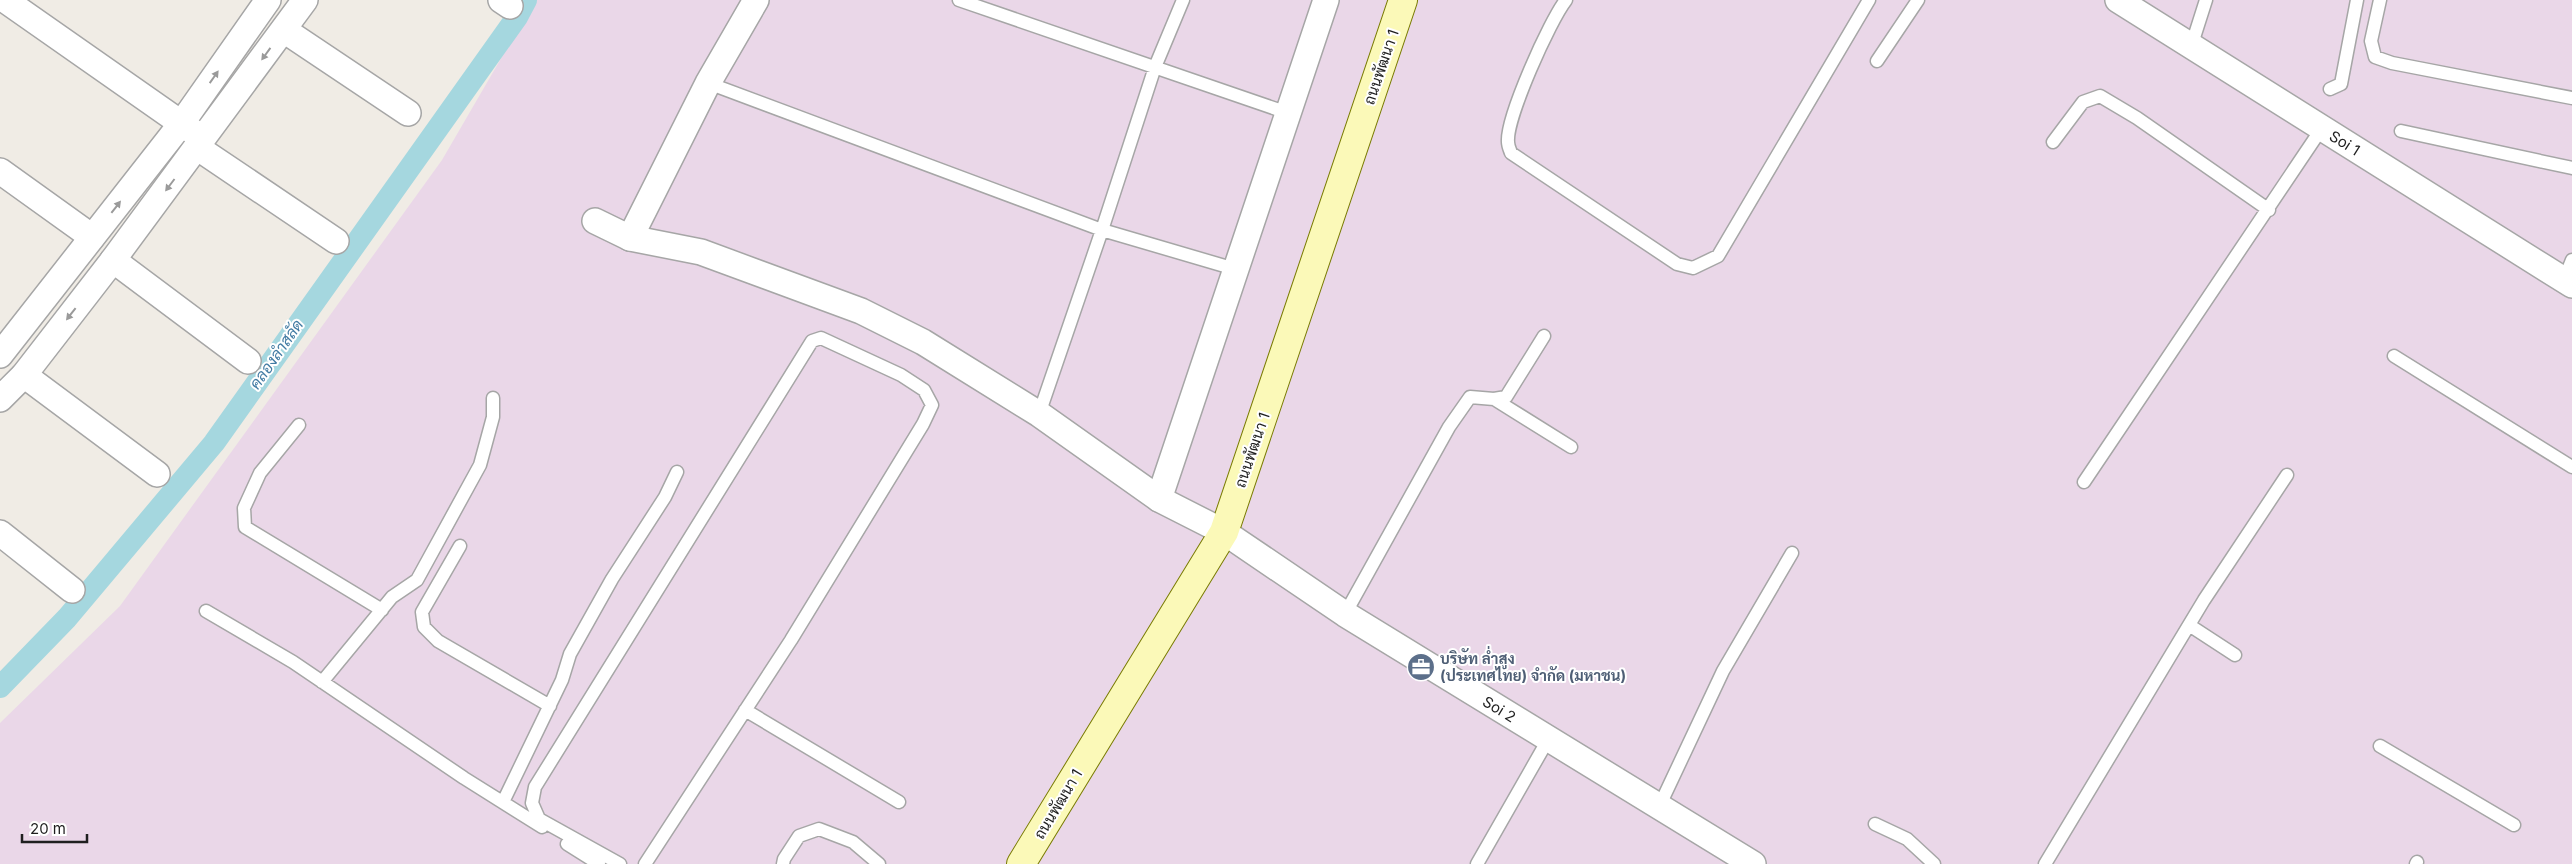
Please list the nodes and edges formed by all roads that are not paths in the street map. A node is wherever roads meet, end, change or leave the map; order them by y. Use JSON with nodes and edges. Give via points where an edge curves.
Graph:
{"nodes":[{"id":1,"x":5,"y":0,"type":"edge"},
{"id":2,"x":304,"y":0,"type":"edge"},
{"id":3,"x":756,"y":0,"type":"edge"},
{"id":4,"x":960,"y":0,"type":"edge"},
{"id":5,"x":1183,"y":0,"type":"edge"},
{"id":6,"x":1326,"y":0,"type":"edge"},
{"id":7,"x":1403,"y":0,"type":"edge"},
{"id":8,"x":1566,"y":0,"type":"edge"},
{"id":9,"x":1869,"y":0,"type":"edge"},
{"id":10,"x":1918,"y":0,"type":"edge"},
{"id":11,"x":2118,"y":0,"type":"edge"},
{"id":12,"x":2206,"y":0,"type":"edge"},
{"id":13,"x":2357,"y":0,"type":"edge"},
{"id":14,"x":2380,"y":0,"type":"edge"},
{"id":15,"x":257,"y":4,"type":"edge"},
{"id":16,"x":0,"y":10,"type":"edge"},
{"id":17,"x":284,"y":30,"type":"junction"},
{"id":18,"x":2191,"y":47,"type":"junction"},
{"id":19,"x":1877,"y":61,"type":"dead end"},
{"id":20,"x":1155,"y":66,"type":"junction"},
{"id":21,"x":708,"y":83,"type":"junction"},
{"id":22,"x":2330,"y":89,"type":"dead end"},
{"id":23,"x":2572,"y":98,"type":"edge"},
{"id":24,"x":408,"y":113,"type":"dead end"},
{"id":25,"x":1288,"y":113,"type":"junction"},
{"id":26,"x":2322,"y":128,"type":"junction"},
{"id":27,"x":177,"y":130,"type":"junction"},
{"id":28,"x":2401,"y":131,"type":"dead end"},
{"id":29,"x":2053,"y":142,"type":"dead end"},
{"id":30,"x":199,"y":146,"type":"junction"},
{"id":31,"x":2572,"y":168,"type":"edge"},
{"id":32,"x":0,"y":170,"type":"edge"},
{"id":33,"x":0,"y":183,"type":"edge"},
{"id":34,"x":2269,"y":210,"type":"junction"},
{"id":35,"x":595,"y":221,"type":"dead end"},
{"id":36,"x":1102,"y":230,"type":"junction"},
{"id":37,"x":630,"y":238,"type":"junction"},
{"id":38,"x":336,"y":241,"type":"dead end"},
{"id":39,"x":88,"y":242,"type":"junction"},
{"id":40,"x":113,"y":260,"type":"junction"},
{"id":41,"x":1235,"y":269,"type":"junction"},
{"id":42,"x":2569,"y":275,"type":"edge"},
{"id":43,"x":1544,"y":336,"type":"dead end"},
{"id":44,"x":2394,"y":356,"type":"dead end"},
{"id":45,"x":248,"y":361,"type":"dead end"},
{"id":46,"x":11,"y":363,"type":"edge"},
{"id":47,"x":493,"y":398,"type":"dead end"},
{"id":48,"x":0,"y":399,"type":"edge"},
{"id":49,"x":1494,"y":399,"type":"junction"},
{"id":50,"x":1039,"y":414,"type":"junction"},
{"id":51,"x":299,"y":425,"type":"dead end"},
{"id":52,"x":1571,"y":447,"type":"dead end"},
{"id":53,"x":2572,"y":467,"type":"edge"},
{"id":54,"x":677,"y":472,"type":"dead end"},
{"id":55,"x":157,"y":474,"type":"dead end"},
{"id":56,"x":2286,"y":475,"type":"dead end"},
{"id":57,"x":2084,"y":482,"type":"dead end"},
{"id":58,"x":1159,"y":499,"type":"junction"},
{"id":59,"x":1224,"y":532,"type":"junction"},
{"id":60,"x":0,"y":533,"type":"edge"},
{"id":61,"x":460,"y":546,"type":"dead end"},
{"id":62,"x":1792,"y":553,"type":"dead end"},
{"id":63,"x":72,"y":590,"type":"dead end"},
{"id":64,"x":382,"y":610,"type":"junction"},
{"id":65,"x":206,"y":612,"type":"dead end"},
{"id":66,"x":1345,"y":614,"type":"junction"},
{"id":67,"x":2189,"y":625,"type":"junction"},
{"id":68,"x":2235,"y":655,"type":"dead end"},
{"id":69,"x":322,"y":682,"type":"junction"},
{"id":70,"x":550,"y":706,"type":"junction"},
{"id":71,"x":745,"y":710,"type":"junction"},
{"id":72,"x":1549,"y":738,"type":"junction"},
{"id":73,"x":2380,"y":746,"type":"dead end"},
{"id":74,"x":503,"y":802,"type":"junction"},
{"id":75,"x":899,"y":802,"type":"dead end"},
{"id":76,"x":1659,"y":806,"type":"junction"},
{"id":77,"x":1875,"y":824,"type":"dead end"},
{"id":78,"x":2514,"y":825,"type":"dead end"},
{"id":79,"x":599,"y":864,"type":"edge"},
{"id":80,"x":620,"y":864,"type":"edge"},
{"id":81,"x":645,"y":864,"type":"edge"},
{"id":82,"x":783,"y":864,"type":"edge"},
{"id":83,"x":878,"y":864,"type":"edge"},
{"id":84,"x":1021,"y":864,"type":"edge"},
{"id":85,"x":1477,"y":864,"type":"edge"},
{"id":86,"x":1752,"y":864,"type":"edge"},
{"id":87,"x":1934,"y":864,"type":"edge"},
{"id":88,"x":2045,"y":864,"type":"edge"}],
"edges":[{"from":1,"to":27,"type":"street"},
{"from":2,"to":17,"type":"street"},
{"from":3,"to":21,"type":"street"},
{"from":4,"to":20,"type":"lane"},
{"from":5,"to":20,"type":"lane"},
{"from":6,"to":25,"type":"street"},
{"from":7,"to":59,"type":"main road","name":"ถนนพัฒนา 1"},
{"from":8,"to":9,"type":"lane","via":[[1529,75],[1512,120],[1508,142],[1511,153],[1678,264],[1693,268],[1718,256]]},
{"from":10,"to":19,"type":"lane"},
{"from":11,"to":18,"type":"street","name":"Soi 1"},
{"from":12,"to":18,"type":"lane"},
{"from":13,"to":22,"type":"lane","via":[[2341,84]]},
{"from":14,"to":23,"type":"lane","via":[[2371,41],[2375,57]]},
{"from":27,"to":15,"type":"street","one_way":true},
{"from":16,"to":27,"type":"street"},
{"from":17,"to":24,"type":"street"},
{"from":17,"to":30,"type":"street","one_way":true},
{"from":18,"to":26,"type":"street","name":"Soi 1"},
{"from":20,"to":25,"type":"lane"},
{"from":20,"to":36,"type":"lane"},
{"from":21,"to":36,"type":"lane"},
{"from":21,"to":37,"type":"street"},
{"from":25,"to":41,"type":"street"},
{"from":26,"to":34,"type":"lane"},
{"from":26,"to":42,"type":"street","name":"Soi 1"},
{"from":27,"to":30,"type":"street"},
{"from":39,"to":27,"type":"street","one_way":true},
{"from":28,"to":31,"type":"lane"},
{"from":29,"to":34,"type":"lane","via":[[2083,102],[2100,96]]},
{"from":30,"to":38,"type":"street"},
{"from":30,"to":40,"type":"street","one_way":true},
{"from":32,"to":39,"type":"street"},
{"from":33,"to":39,"type":"street"},
{"from":34,"to":57,"type":"lane"},
{"from":35,"to":37,"type":"street","name":"Soi 2"},
{"from":36,"to":41,"type":"lane"},
{"from":36,"to":50,"type":"lane"},
{"from":37,"to":50,"type":"street","name":"Soi 2","via":[[701,252],[861,311],[923,342]]},
{"from":39,"to":46,"type":"street"},
{"from":40,"to":45,"type":"street"},
{"from":40,"to":46,"type":"street","one_way":true},
{"from":41,"to":58,"type":"street"},
{"from":43,"to":49,"type":"lane","via":[[1506,397]]},
{"from":44,"to":53,"type":"lane"},
{"from":46,"to":48,"type":"street"},
{"from":46,"to":55,"type":"street"},
{"from":47,"to":64,"type":"lane","via":[[493,417],[480,465],[417,580],[392,597]]},
{"from":49,"to":52,"type":"lane"},
{"from":49,"to":66,"type":"lane","via":[[1470,397],[1449,427]]},
{"from":50,"to":58,"type":"street","name":"Soi 2"},
{"from":51,"to":64,"type":"lane","via":[[260,473],[244,508],[245,526]]},
{"from":54,"to":70,"type":"lane","via":[[570,654]]},
{"from":56,"to":67,"type":"lane"},
{"from":58,"to":59,"type":"street","name":"Soi 2"},
{"from":59,"to":66,"type":"street","name":"Soi 2"},
{"from":59,"to":84,"type":"main road","name":"ถนนพัฒนา 1"},
{"from":60,"to":63,"type":"street"},
{"from":61,"to":70,"type":"lane","via":[[422,612],[424,627],[438,641]]},
{"from":62,"to":76,"type":"lane","via":[[1722,671]]},
{"from":64,"to":69,"type":"lane"},
{"from":65,"to":69,"type":"lane"},
{"from":66,"to":72,"type":"street","name":"Soi 2"},
{"from":67,"to":68,"type":"lane"},
{"from":67,"to":88,"type":"lane"},
{"from":69,"to":74,"type":"lane"},
{"from":70,"to":74,"type":"lane"},
{"from":71,"to":75,"type":"lane"},
{"from":71,"to":80,"type":"lane","via":[[796,632],[932,405],[924,390],[901,375],[821,338],[812,341],[535,787],[532,803],[539,819]]},
{"from":71,"to":81,"type":"lane"},
{"from":72,"to":76,"type":"street","name":"Soi 2"},
{"from":72,"to":85,"type":"lane"},
{"from":73,"to":78,"type":"lane"},
{"from":74,"to":79,"type":"lane"},
{"from":76,"to":86,"type":"street","name":"Soi 2"},
{"from":77,"to":87,"type":"lane","via":[[1907,839]]},
{"from":82,"to":83,"type":"lane","via":[[800,836],[819,829],[853,842]]}]}
